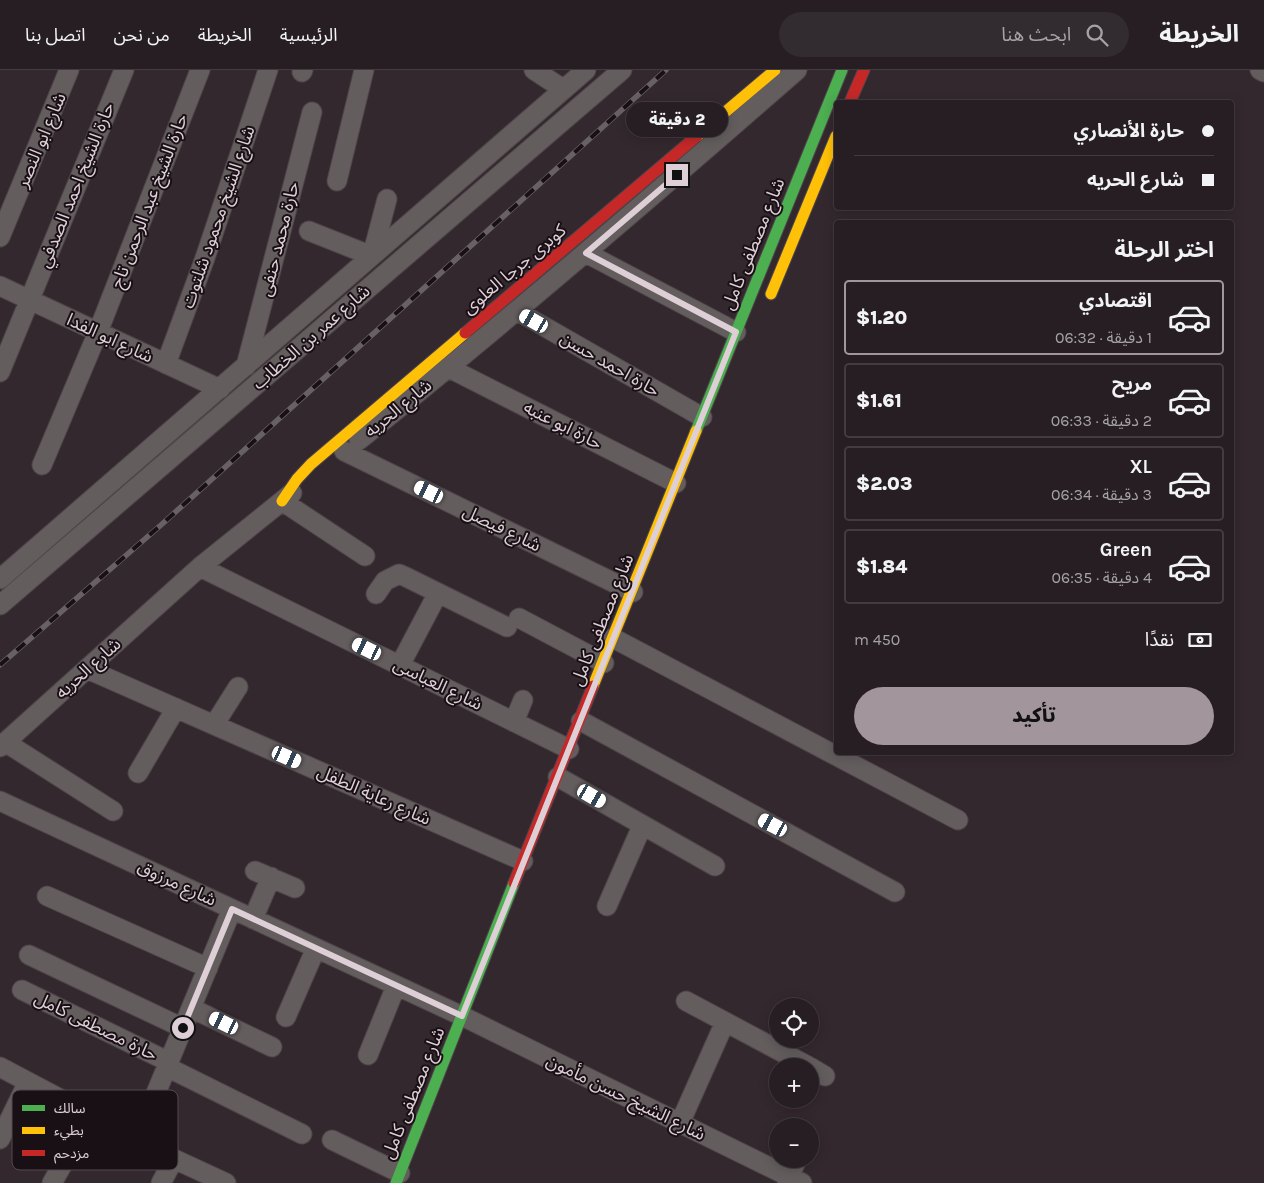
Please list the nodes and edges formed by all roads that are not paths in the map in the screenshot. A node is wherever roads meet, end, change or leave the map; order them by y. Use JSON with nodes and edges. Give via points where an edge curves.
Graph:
{"nodes":[{"id":1,"x":70,"y":70,"type":"edge"},
{"id":2,"x":124,"y":70,"type":"edge"},
{"id":3,"x":200,"y":70,"type":"edge"},
{"id":4,"x":268,"y":70,"type":"edge"},
{"id":5,"x":364,"y":70,"type":"edge"},
{"id":6,"x":534,"y":70,"type":"edge"},
{"id":7,"x":586,"y":70,"type":"edge"},
{"id":8,"x":622,"y":70,"type":"edge"},
{"id":9,"x":775,"y":70,"type":"edge"},
{"id":10,"x":797,"y":70,"type":"edge"},
{"id":11,"x":842,"y":70,"type":"edge"},
{"id":12,"x":864,"y":70,"type":"edge"},
{"id":13,"x":1260,"y":70,"type":"edge"},
{"id":14,"x":1264,"y":72,"type":"edge"},
{"id":15,"x":563,"y":90,"type":"junction"},
{"id":16,"x":851,"y":100,"type":"edge"},
{"id":17,"x":312,"y":112,"type":"dead end"},
{"id":18,"x":834,"y":141,"type":"edge"},
{"id":19,"x":337,"y":181,"type":"dead end"},
{"id":20,"x":386,"y":199,"type":"dead end"},
{"id":21,"x":308,"y":231,"type":"dead end"},
{"id":22,"x":0,"y":237,"type":"edge"},
{"id":23,"x":586,"y":253,"type":"junction"},
{"id":24,"x":372,"y":256,"type":"junction"},
{"id":25,"x":0,"y":286,"type":"edge"},
{"id":26,"x":29,"y":300,"type":"junction"},
{"id":27,"x":768,"y":303,"type":"dead end"},
{"id":28,"x":517,"y":311,"type":"junction"},
{"id":29,"x":98,"y":332,"type":"junction"},
{"id":30,"x":736,"y":332,"type":"junction"},
{"id":31,"x":166,"y":364,"type":"junction"},
{"id":32,"x":246,"y":366,"type":"junction"},
{"id":33,"x":449,"y":368,"type":"junction"},
{"id":34,"x":0,"y":372,"type":"edge"},
{"id":35,"x":220,"y":389,"type":"junction"},
{"id":36,"x":702,"y":417,"type":"junction"},
{"id":37,"x":344,"y":451,"type":"junction"},
{"id":38,"x":42,"y":465,"type":"dead end"},
{"id":39,"x":676,"y":483,"type":"junction"},
{"id":40,"x":282,"y":501,"type":"junction"},
{"id":41,"x":365,"y":556,"type":"dead end"},
{"id":42,"x":200,"y":567,"type":"junction"},
{"id":43,"x":0,"y":579,"type":"edge"},
{"id":44,"x":633,"y":592,"type":"junction"},
{"id":45,"x":438,"y":593,"type":"junction"},
{"id":46,"x":376,"y":594,"type":"dead end"},
{"id":47,"x":0,"y":605,"type":"edge"},
{"id":48,"x":620,"y":634,"type":"junction"},
{"id":49,"x":604,"y":662,"type":"junction"},
{"id":50,"x":400,"y":666,"type":"junction"},
{"id":51,"x":87,"y":669,"type":"junction"},
{"id":52,"x":238,"y":687,"type":"dead end"},
{"id":53,"x":523,"y":700,"type":"dead end"},
{"id":54,"x":176,"y":708,"type":"junction"},
{"id":55,"x":581,"y":721,"type":"junction"},
{"id":56,"x":514,"y":722,"type":"junction"},
{"id":57,"x":214,"y":725,"type":"junction"},
{"id":58,"x":3,"y":745,"type":"edge"},
{"id":59,"x":569,"y":750,"type":"junction"},
{"id":60,"x":834,"y":752,"type":"edge"},
{"id":61,"x":840,"y":755,"type":"edge"},
{"id":62,"x":138,"y":773,"type":"dead end"},
{"id":63,"x":558,"y":776,"type":"junction"},
{"id":64,"x":1,"y":805,"type":"edge"},
{"id":65,"x":113,"y":811,"type":"dead end"},
{"id":66,"x":958,"y":820,"type":"dead end"},
{"id":67,"x":642,"y":826,"type":"junction"},
{"id":68,"x":523,"y":861,"type":"junction"},
{"id":69,"x":716,"y":866,"type":"dead end"},
{"id":70,"x":295,"y":888,"type":"dead end"},
{"id":71,"x":895,"y":892,"type":"dead end"},
{"id":72,"x":47,"y":896,"type":"dead end"},
{"id":73,"x":607,"y":906,"type":"dead end"},
{"id":74,"x":232,"y":909,"type":"junction"},
{"id":75,"x":253,"y":919,"type":"junction"},
{"id":76,"x":316,"y":948,"type":"junction"},
{"id":77,"x":29,"y":955,"type":"dead end"},
{"id":78,"x":208,"y":968,"type":"junction"},
{"id":79,"x":396,"y":986,"type":"junction"},
{"id":80,"x":22,"y":990,"type":"dead end"},
{"id":81,"x":686,"y":1001,"type":"dead end"},
{"id":82,"x":191,"y":1008,"type":"junction"},
{"id":83,"x":462,"y":1016,"type":"junction"},
{"id":84,"x":286,"y":1017,"type":"dead end"},
{"id":85,"x":725,"y":1022,"type":"junction"},
{"id":86,"x":183,"y":1028,"type":"junction"},
{"id":87,"x":272,"y":1046,"type":"dead end"},
{"id":88,"x":368,"y":1055,"type":"dead end"},
{"id":89,"x":792,"y":1058,"type":"edge"},
{"id":90,"x":168,"y":1065,"type":"junction"},
{"id":91,"x":0,"y":1067,"type":"edge"},
{"id":92,"x":28,"y":1082,"type":"junction"},
{"id":93,"x":24,"y":1090,"type":"edge"},
{"id":94,"x":43,"y":1090,"type":"edge"},
{"id":95,"x":158,"y":1090,"type":"edge"},
{"id":96,"x":12,"y":1115,"type":"edge"},
{"id":97,"x":680,"y":1123,"type":"junction"},
{"id":98,"x":302,"y":1134,"type":"dead end"},
{"id":99,"x":0,"y":1140,"type":"edge"},
{"id":100,"x":332,"y":1140,"type":"dead end"},
{"id":101,"x":178,"y":1161,"type":"edge"},
{"id":102,"x":795,"y":1168,"type":"edge"},
{"id":103,"x":59,"y":1170,"type":"edge"},
{"id":104,"x":168,"y":1170,"type":"edge"},
{"id":105,"x":398,"y":1178,"type":"edge"},
{"id":106,"x":793,"y":1181,"type":"edge"},
{"id":107,"x":52,"y":1183,"type":"edge"},
{"id":108,"x":161,"y":1183,"type":"edge"},
{"id":109,"x":226,"y":1183,"type":"edge"}],
"edges":[{"from":1,"to":22,"type":"street","name":"شارع ابو النصر"},
{"from":2,"to":26,"type":"street","name":"حارة الشيخ احمد الصدفي"},
{"from":3,"to":29,"type":"street","name":"حارة الشيخ عبد الرحمن تاج"},
{"from":4,"to":31,"type":"street","name":"شارع الشيخ محمود شلتوت"},
{"from":5,"to":19,"type":"street"},
{"from":6,"to":15,"type":"street"},
{"from":7,"to":15,"type":"street","name":"شارع عمر بن الخطاب"},
{"from":8,"to":47,"type":"street","name":"شارع عمر بن الخطاب"},
{"from":9,"to":40,"type":"street","name":"كوبرى جرجا العلوى","via":[[311,464]]},
{"from":10,"to":23,"type":"street","name":"شارع الحريه"},
{"from":11,"to":30,"type":"street","name":"شارع مصطفى كامل"},
{"from":12,"to":16,"type":"street"},
{"from":13,"to":14,"type":"street"},
{"from":15,"to":24,"type":"street","name":"شارع عمر بن الخطاب"},
{"from":17,"to":32,"type":"street","name":"حارة محمد حنفى"},
{"from":18,"to":27,"type":"street"},
{"from":20,"to":24,"type":"street"},
{"from":21,"to":24,"type":"street"},
{"from":23,"to":28,"type":"street","name":"شارع الحريه"},
{"from":23,"to":30,"type":"street"},
{"from":24,"to":32,"type":"street","name":"شارع عمر بن الخطاب"},
{"from":25,"to":26,"type":"street","name":"شارع ابو الفدا"},
{"from":26,"to":29,"type":"street","name":"شارع ابو الفدا"},
{"from":26,"to":34,"type":"street","name":"حارة الشيخ احمد الصدفي"},
{"from":28,"to":33,"type":"street","name":"شارع الحريه"},
{"from":28,"to":36,"type":"street","name":"حارة احمد حسن"},
{"from":29,"to":31,"type":"street","name":"شارع ابو الفدا"},
{"from":29,"to":38,"type":"street","name":"حارة الشيخ عبد الرحمن تاج"},
{"from":30,"to":36,"type":"street","name":"شارع مصطفى كامل"},
{"from":31,"to":35,"type":"street","name":"شارع ابو الفدا"},
{"from":32,"to":35,"type":"street","name":"شارع عمر بن الخطاب"},
{"from":33,"to":37,"type":"street","name":"شارع الحريه"},
{"from":33,"to":39,"type":"street","name":"حارة ابو عنبه"},
{"from":35,"to":43,"type":"street","name":"شارع عمر بن الخطاب"},
{"from":36,"to":39,"type":"street","name":"شارع مصطفى كامل"},
{"from":37,"to":40,"type":"street","name":"شارع الحريه"},
{"from":37,"to":44,"type":"street","name":"شارع فيصل"},
{"from":39,"to":44,"type":"street","name":"شارع مصطفى كامل"},
{"from":40,"to":41,"type":"street"},
{"from":40,"to":42,"type":"street","name":"شارع الحريه"},
{"from":42,"to":50,"type":"street","name":"شارع العباسى"},
{"from":42,"to":51,"type":"street","name":"شارع الحريه"},
{"from":44,"to":48,"type":"street","name":"شارع مصطفى كامل"},
{"from":45,"to":46,"type":"street","via":[[398,574],[385,581]]},
{"from":45,"to":49,"type":"street"},
{"from":45,"to":50,"type":"street"},
{"from":48,"to":49,"type":"street","name":"شارع مصطفى كامل"},
{"from":48,"to":60,"type":"street"},
{"from":49,"to":55,"type":"street","name":"شارع مصطفى كامل"},
{"from":50,"to":56,"type":"street","name":"شارع العباسى"},
{"from":51,"to":54,"type":"street","name":"شارع رعاية الطفل"},
{"from":51,"to":58,"type":"street","name":"شارع الحريه"},
{"from":52,"to":57,"type":"street"},
{"from":53,"to":56,"type":"street"},
{"from":54,"to":57,"type":"street","name":"شارع رعاية الطفل"},
{"from":54,"to":62,"type":"street"},
{"from":55,"to":59,"type":"street","name":"شارع مصطفى كامل"},
{"from":55,"to":71,"type":"street"},
{"from":56,"to":59,"type":"street","name":"شارع العباسى"},
{"from":57,"to":68,"type":"street","name":"شارع رعاية الطفل"},
{"from":58,"to":65,"type":"street"},
{"from":59,"to":63,"type":"street","name":"شارع مصطفى كامل"},
{"from":61,"to":66,"type":"street"},
{"from":63,"to":67,"type":"street"},
{"from":63,"to":68,"type":"street","name":"شارع مصطفى كامل"},
{"from":64,"to":74,"type":"street","name":"شارع مرزوق"},
{"from":67,"to":69,"type":"street"},
{"from":67,"to":73,"type":"street"},
{"from":68,"to":83,"type":"street","name":"شارع مصطفى كامل"},
{"from":70,"to":75,"type":"street","via":[[263,874]]},
{"from":72,"to":78,"type":"street"},
{"from":74,"to":75,"type":"street","name":"شارع مرزوق"},
{"from":74,"to":78,"type":"street"},
{"from":75,"to":76,"type":"street","name":"شارع مرزوق"},
{"from":76,"to":79,"type":"street","name":"شارع مرزوق"},
{"from":76,"to":84,"type":"street"},
{"from":77,"to":86,"type":"street"},
{"from":78,"to":82,"type":"street"},
{"from":79,"to":83,"type":"street","name":"شارع مرزوق"},
{"from":79,"to":88,"type":"street"},
{"from":80,"to":90,"type":"street","name":"حارة مصطفى كامل"},
{"from":81,"to":85,"type":"street"},
{"from":82,"to":86,"type":"street"},
{"from":82,"to":87,"type":"street"},
{"from":83,"to":97,"type":"street","name":"شارع الشيخ حسن مأمون"},
{"from":83,"to":105,"type":"street","name":"شارع مصطفى كامل"},
{"from":85,"to":89,"type":"street"},
{"from":85,"to":97,"type":"street"},
{"from":86,"to":90,"type":"street"},
{"from":90,"to":95,"type":"street"},
{"from":90,"to":98,"type":"street","name":"حارة مصطفى كامل"},
{"from":91,"to":92,"type":"street"},
{"from":92,"to":93,"type":"street"},
{"from":92,"to":94,"type":"street"},
{"from":96,"to":99,"type":"street"},
{"from":97,"to":106,"type":"street","name":"شارع الشيخ حسن مأمون"},
{"from":100,"to":105,"type":"street"},
{"from":101,"to":109,"type":"street"},
{"from":102,"to":106,"type":"street"},
{"from":103,"to":107,"type":"street"},
{"from":104,"to":108,"type":"street"}]}
